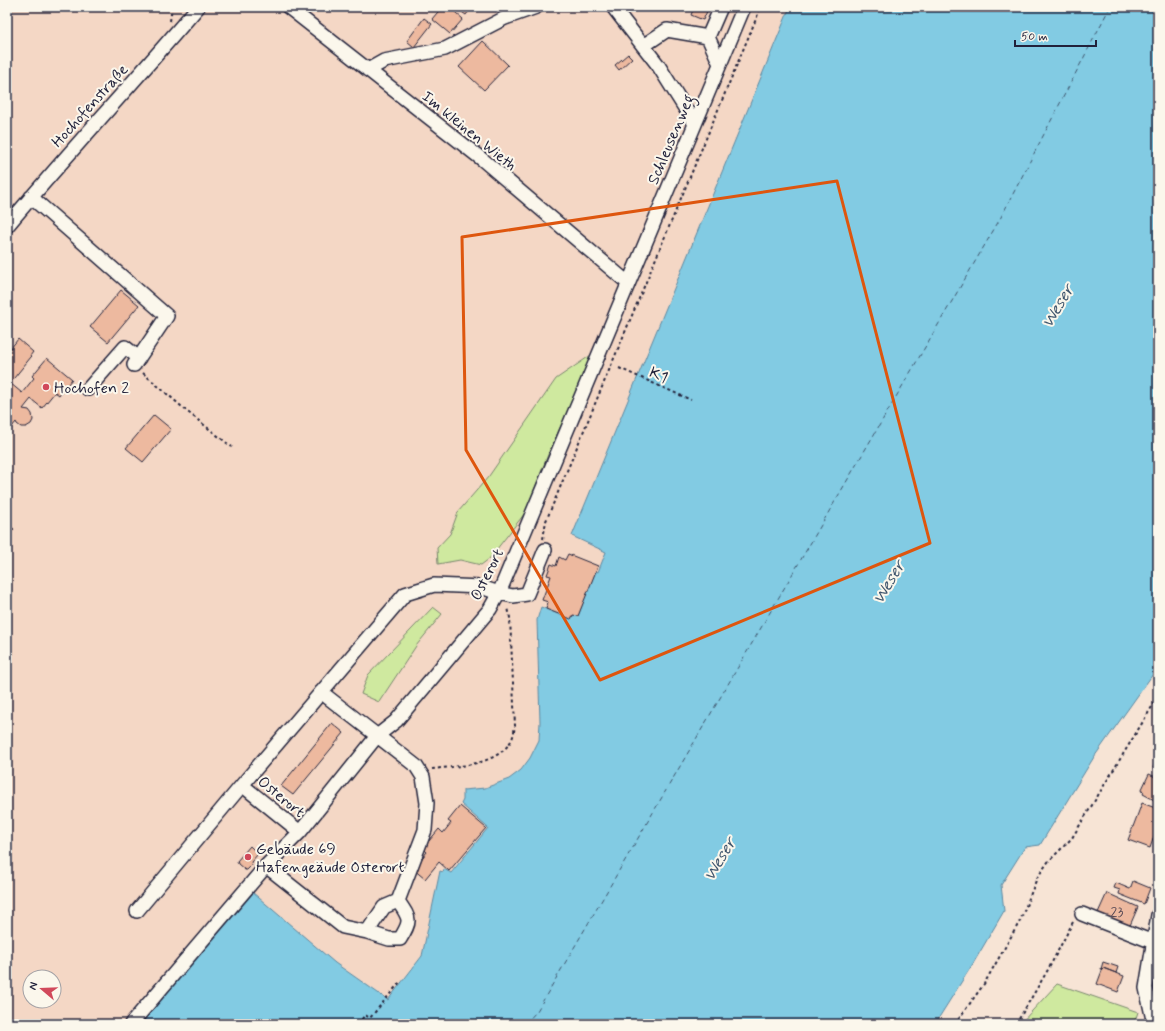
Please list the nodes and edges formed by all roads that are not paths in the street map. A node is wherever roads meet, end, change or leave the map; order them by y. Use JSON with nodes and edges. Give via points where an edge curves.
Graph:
{"nodes":[{"id":1,"x":198,"y":7,"type":"edge"},
{"id":2,"x":288,"y":7,"type":"edge"},
{"id":3,"x":536,"y":7,"type":"edge"},
{"id":4,"x":613,"y":7,"type":"edge"},
{"id":5,"x":721,"y":7,"type":"edge"},
{"id":6,"x":744,"y":7,"type":"edge"},
{"id":7,"x":708,"y":37,"type":"junction"},
{"id":8,"x":643,"y":46,"type":"junction"},
{"id":9,"x":720,"y":64,"type":"junction"},
{"id":10,"x":368,"y":70,"type":"junction"},
{"id":11,"x":695,"y":124,"type":"junction"},
{"id":12,"x":31,"y":197,"type":"junction"},
{"id":13,"x":7,"y":226,"type":"edge"},
{"id":14,"x":628,"y":283,"type":"junction"},
{"id":15,"x":88,"y":389,"type":"dead end"},
{"id":16,"x":545,"y":550,"type":"road end"},
{"id":17,"x":499,"y":593,"type":"junction"},
{"id":18,"x":321,"y":692,"type":"junction"},
{"id":19,"x":377,"y":736,"type":"junction"},
{"id":20,"x":242,"y":785,"type":"junction"},
{"id":21,"x":300,"y":832,"type":"junction"},
{"id":22,"x":266,"y":866,"type":"junction"},
{"id":23,"x":398,"y":901,"type":"junction"},
{"id":24,"x":137,"y":911,"type":"dead end"},
{"id":25,"x":1082,"y":914,"type":"road end"},
{"id":26,"x":1158,"y":915,"type":"edge"},
{"id":27,"x":367,"y":932,"type":"junction"},
{"id":28,"x":1154,"y":942,"type":"junction"},
{"id":29,"x":131,"y":1024,"type":"edge"},
{"id":30,"x":1154,"y":1024,"type":"edge"}],
"edges":[{"from":1,"to":12,"type":"street","name":"Hochofenstraße"},
{"from":2,"to":10,"type":"street","name":"Im kleinen Wieth"},
{"from":3,"to":10,"type":"street","via":[[505,18],[445,49],[384,61]]},
{"from":4,"to":8,"type":"street"},
{"from":5,"to":7,"type":"street"},
{"from":6,"to":9,"type":"street","name":"Schleusenweg"},
{"from":7,"to":8,"type":"street","via":[[667,30]]},
{"from":7,"to":9,"type":"street"},
{"from":8,"to":11,"type":"street"},
{"from":9,"to":11,"type":"street","name":"Schleusenweg"},
{"from":10,"to":14,"type":"street","name":"Im kleinen Wieth","via":[[483,160]]},
{"from":11,"to":14,"type":"street","name":"Schleusenweg"},
{"from":12,"to":13,"type":"street","name":"Hochofenstraße"},
{"from":12,"to":15,"type":"street","via":[[167,316],[137,361],[125,348]]},
{"from":14,"to":17,"type":"street","name":"Osterort"},
{"from":16,"to":17,"type":"street","via":[[527,594],[513,596]]},
{"from":17,"to":18,"type":"street","via":[[481,587],[434,585],[405,594]]},
{"from":17,"to":19,"type":"street","name":"Osterort","via":[[490,609],[396,721]]},
{"from":18,"to":19,"type":"street"},
{"from":18,"to":20,"type":"street"},
{"from":19,"to":21,"type":"street","name":"Osterort"},
{"from":19,"to":23,"type":"street","via":[[416,766],[423,777],[427,803],[425,830]]},
{"from":20,"to":21,"type":"street","name":"Osterort"},
{"from":20,"to":24,"type":"street"},
{"from":21,"to":22,"type":"street","name":"Osterort"},
{"from":22,"to":27,"type":"street","via":[[343,927]]},
{"from":22,"to":29,"type":"street","name":"Osterort"},
{"from":23,"to":27,"type":"street","via":[[384,907]]},
{"from":23,"to":27,"type":"street","via":[[409,917],[408,927],[400,939],[389,939]]},
{"from":25,"to":28,"type":"street"},
{"from":26,"to":28,"type":"street"},
{"from":28,"to":30,"type":"street","via":[[1146,988]]}]}
